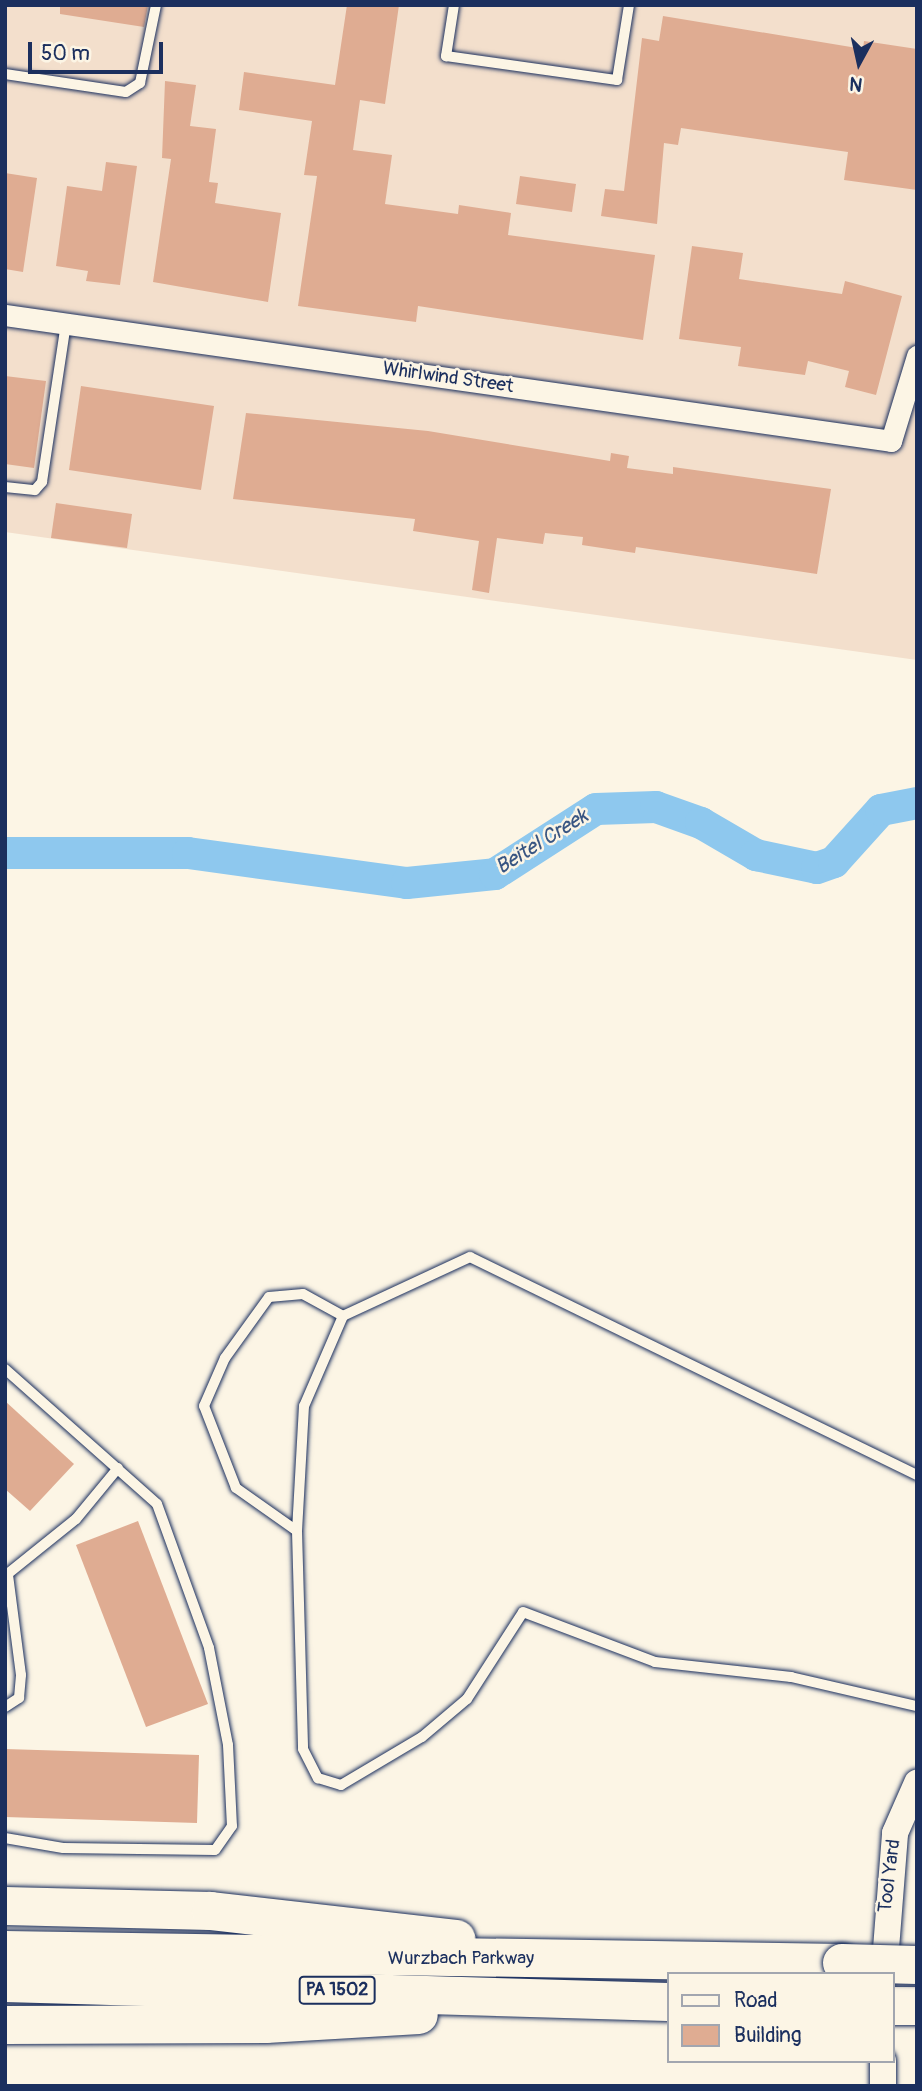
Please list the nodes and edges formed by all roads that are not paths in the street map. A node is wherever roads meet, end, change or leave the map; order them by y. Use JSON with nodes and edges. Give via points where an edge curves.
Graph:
{"nodes":[{"id":1,"x":156,"y":5,"type":"edge"},
{"id":2,"x":454,"y":5,"type":"edge"},
{"id":3,"x":629,"y":5,"type":"edge"},
{"id":4,"x":5,"y":74,"type":"edge"},
{"id":5,"x":5,"y":315,"type":"edge"},
{"id":6,"x":66,"y":324,"type":"junction"},
{"id":7,"x":917,"y":356,"type":"edge"},
{"id":8,"x":5,"y":487,"type":"edge"},
{"id":9,"x":343,"y":1317,"type":"junction"},
{"id":10,"x":5,"y":1369,"type":"edge"},
{"id":11,"x":118,"y":1468,"type":"junction"},
{"id":12,"x":917,"y":1475,"type":"edge"},
{"id":13,"x":296,"y":1531,"type":"junction"},
{"id":14,"x":7,"y":1575,"type":"edge"},
{"id":15,"x":917,"y":1706,"type":"edge"},
{"id":16,"x":5,"y":1707,"type":"edge"},
{"id":17,"x":917,"y":1783,"type":"edge"},
{"id":18,"x":5,"y":1838,"type":"edge"},
{"id":19,"x":5,"y":1906,"type":"edge"},
{"id":20,"x":5,"y":1950,"type":"edge"},
{"id":21,"x":594,"y":1958,"type":"junction"},
{"id":22,"x":917,"y":1965,"type":"edge"},
{"id":23,"x":884,"y":1972,"type":"edge"},
{"id":24,"x":5,"y":1983,"type":"edge"},
{"id":25,"x":653,"y":2002,"type":"edge"},
{"id":26,"x":894,"y":2006,"type":"edge"},
{"id":27,"x":917,"y":2006,"type":"edge"},
{"id":28,"x":5,"y":2025,"type":"edge"},
{"id":29,"x":883,"y":2063,"type":"edge"},
{"id":30,"x":883,"y":2086,"type":"edge"}],
"edges":[{"from":1,"to":4,"type":"lane","via":[[140,83],[126,92]]},
{"from":2,"to":3,"type":"lane","via":[[446,56],[617,80]]},
{"from":5,"to":6,"type":"street","name":"Whirlwind Street"},
{"from":6,"to":7,"type":"street","name":"Whirlwind Street","via":[[891,441]]},
{"from":6,"to":8,"type":"lane","via":[[42,482],[35,490]]},
{"from":9,"to":12,"type":"lane","via":[[470,1257],[483,1259]]},
{"from":9,"to":13,"type":"lane","via":[[304,1406]]},
{"from":9,"to":13,"type":"lane","via":[[303,1294],[269,1297],[225,1358],[204,1406],[236,1488]]},
{"from":10,"to":11,"type":"lane"},
{"from":11,"to":14,"type":"lane","via":[[76,1519]]},
{"from":11,"to":18,"type":"lane","via":[[157,1504],[209,1648],[228,1745],[232,1826],[215,1850],[63,1848]]},
{"from":13,"to":15,"type":"lane","via":[[303,1749],[318,1778],[341,1785],[422,1737],[467,1699],[523,1612],[655,1662],[791,1677]]},
{"from":14,"to":16,"type":"lane","via":[[21,1675],[19,1698]]},
{"from":17,"to":23,"type":"street","name":"Tool Yard","via":[[895,1833]]},
{"from":19,"to":21,"type":"highway","via":[[211,1911]]},
{"from":20,"to":21,"type":"highway","name":"Wurzbach Parkway","number":"PA 1502"},
{"from":21,"to":22,"type":"highway","name":"Wurzbach Parkway","number":"PA 1502","bridge":true},
{"from":24,"to":25,"type":"highway","name":"Wurzbach Parkway","number":"PA 1502"},
{"from":25,"to":28,"type":"highway","via":[[266,2024]]},
{"from":26,"to":27,"type":"highway"},
{"from":29,"to":30,"type":"street"}]}
